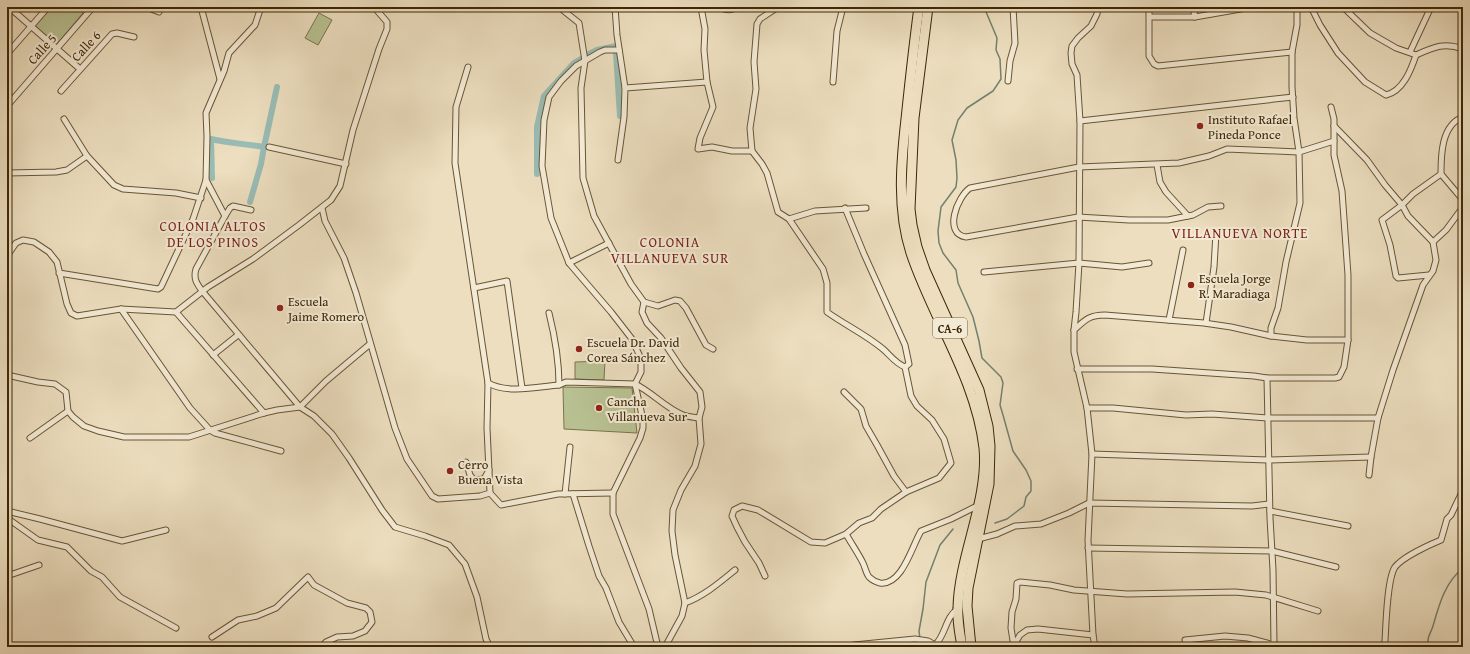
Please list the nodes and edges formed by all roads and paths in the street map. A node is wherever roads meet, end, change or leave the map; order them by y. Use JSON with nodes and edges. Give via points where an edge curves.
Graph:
{"nodes":[{"id":1,"x":9,"y":7,"type":"edge"},
{"id":2,"x":48,"y":7,"type":"edge"},
{"id":3,"x":93,"y":7,"type":"edge"},
{"id":4,"x":146,"y":7,"type":"edge"},
{"id":5,"x":201,"y":7,"type":"edge"},
{"id":6,"x":261,"y":7,"type":"edge"},
{"id":7,"x":374,"y":7,"type":"edge"},
{"id":8,"x":559,"y":7,"type":"edge"},
{"id":9,"x":615,"y":7,"type":"edge"},
{"id":10,"x":701,"y":7,"type":"edge"},
{"id":11,"x":717,"y":7,"type":"edge"},
{"id":12,"x":736,"y":7,"type":"edge"},
{"id":13,"x":778,"y":7,"type":"edge"},
{"id":14,"x":843,"y":7,"type":"edge"},
{"id":15,"x":919,"y":7,"type":"edge"},
{"id":16,"x":928,"y":7,"type":"edge"},
{"id":17,"x":1013,"y":7,"type":"edge"},
{"id":18,"x":1098,"y":7,"type":"edge"},
{"id":19,"x":1149,"y":7,"type":"edge"},
{"id":20,"x":1193,"y":7,"type":"edge"},
{"id":21,"x":1252,"y":7,"type":"edge"},
{"id":22,"x":1297,"y":7,"type":"edge"},
{"id":23,"x":1311,"y":7,"type":"edge"},
{"id":24,"x":1343,"y":7,"type":"edge"},
{"id":25,"x":1430,"y":7,"type":"edge"},
{"id":26,"x":159,"y":12,"type":"dead end"},
{"id":27,"x":1150,"y":17,"type":"junction"},
{"id":28,"x":1195,"y":17,"type":"junction"},
{"id":29,"x":31,"y":26,"type":"junction"},
{"id":30,"x":134,"y":37,"type":"dead end"},
{"id":31,"x":57,"y":49,"type":"junction"},
{"id":32,"x":620,"y":50,"type":"junction"},
{"id":33,"x":1463,"y":50,"type":"edge"},
{"id":34,"x":1292,"y":52,"type":"junction"},
{"id":35,"x":1410,"y":52,"type":"junction"},
{"id":36,"x":7,"y":54,"type":"edge"},
{"id":37,"x":1416,"y":55,"type":"junction"},
{"id":38,"x":584,"y":61,"type":"junction"},
{"id":39,"x":468,"y":67,"type":"dead end"},
{"id":40,"x":80,"y":69,"type":"junction"},
{"id":41,"x":220,"y":80,"type":"junction"},
{"id":42,"x":1008,"y":81,"type":"dead end"},
{"id":43,"x":707,"y":82,"type":"junction"},
{"id":44,"x":832,"y":82,"type":"dead end"},
{"id":45,"x":625,"y":88,"type":"junction"},
{"id":46,"x":61,"y":91,"type":"dead end"},
{"id":47,"x":1292,"y":97,"type":"junction"},
{"id":48,"x":7,"y":106,"type":"edge"},
{"id":49,"x":1331,"y":107,"type":"dead end"},
{"id":50,"x":1463,"y":117,"type":"edge"},
{"id":51,"x":64,"y":119,"type":"dead end"},
{"id":52,"x":1080,"y":121,"type":"junction"},
{"id":53,"x":1334,"y":126,"type":"junction"},
{"id":54,"x":1334,"y":141,"type":"junction"},
{"id":55,"x":269,"y":147,"type":"dead end"},
{"id":56,"x":752,"y":152,"type":"junction"},
{"id":57,"x":1299,"y":152,"type":"junction"},
{"id":58,"x":87,"y":156,"type":"junction"},
{"id":59,"x":618,"y":160,"type":"dead end"},
{"id":60,"x":346,"y":164,"type":"junction"},
{"id":61,"x":1157,"y":165,"type":"junction"},
{"id":62,"x":1079,"y":167,"type":"junction"},
{"id":63,"x":7,"y":173,"type":"edge"},
{"id":64,"x":1441,"y":174,"type":"junction"},
{"id":65,"x":206,"y":180,"type":"junction"},
{"id":66,"x":201,"y":198,"type":"junction"},
{"id":67,"x":1463,"y":200,"type":"edge"},
{"id":68,"x":1402,"y":205,"type":"junction"},
{"id":69,"x":1221,"y":206,"type":"dead end"},
{"id":70,"x":1463,"y":207,"type":"edge"},
{"id":71,"x":322,"y":208,"type":"junction"},
{"id":72,"x":845,"y":208,"type":"junction"},
{"id":73,"x":866,"y":208,"type":"dead end"},
{"id":74,"x":251,"y":210,"type":"dead end"},
{"id":75,"x":225,"y":216,"type":"junction"},
{"id":76,"x":1188,"y":216,"type":"junction"},
{"id":77,"x":1078,"y":217,"type":"junction"},
{"id":78,"x":789,"y":219,"type":"junction"},
{"id":79,"x":1216,"y":233,"type":"dead end"},
{"id":80,"x":1433,"y":242,"type":"junction"},
{"id":81,"x":609,"y":243,"type":"junction"},
{"id":82,"x":1183,"y":250,"type":"dead end"},
{"id":83,"x":7,"y":256,"type":"edge"},
{"id":84,"x":569,"y":263,"type":"junction"},
{"id":85,"x":1149,"y":263,"type":"dead end"},
{"id":86,"x":1079,"y":264,"type":"junction"},
{"id":87,"x":984,"y":272,"type":"dead end"},
{"id":88,"x":59,"y":273,"type":"junction"},
{"id":89,"x":1429,"y":275,"type":"junction"},
{"id":90,"x":474,"y":288,"type":"junction"},
{"id":91,"x":203,"y":292,"type":"junction"},
{"id":92,"x":644,"y":302,"type":"junction"},
{"id":93,"x":121,"y":309,"type":"junction"},
{"id":94,"x":176,"y":312,"type":"junction"},
{"id":95,"x":549,"y":313,"type":"dead end"},
{"id":96,"x":1170,"y":320,"type":"junction"},
{"id":97,"x":1206,"y":323,"type":"junction"},
{"id":98,"x":1074,"y":330,"type":"junction"},
{"id":99,"x":238,"y":335,"type":"junction"},
{"id":100,"x":1271,"y":336,"type":"junction"},
{"id":101,"x":1348,"y":340,"type":"junction"},
{"id":102,"x":370,"y":344,"type":"junction"},
{"id":103,"x":713,"y":349,"type":"dead end"},
{"id":104,"x":213,"y":355,"type":"junction"},
{"id":105,"x":904,"y":367,"type":"junction"},
{"id":106,"x":1077,"y":369,"type":"junction"},
{"id":107,"x":7,"y":375,"type":"edge"},
{"id":108,"x":1267,"y":378,"type":"junction"},
{"id":109,"x":488,"y":383,"type":"junction"},
{"id":110,"x":635,"y":384,"type":"junction"},
{"id":111,"x":559,"y":385,"type":"junction"},
{"id":112,"x":522,"y":388,"type":"junction"},
{"id":113,"x":844,"y":392,"type":"dead end"},
{"id":114,"x":300,"y":407,"type":"junction"},
{"id":115,"x":1087,"y":408,"type":"junction"},
{"id":116,"x":68,"y":411,"type":"junction"},
{"id":117,"x":264,"y":413,"type":"junction"},
{"id":118,"x":699,"y":418,"type":"junction"},
{"id":119,"x":1268,"y":418,"type":"junction"},
{"id":120,"x":1378,"y":418,"type":"junction"},
{"id":121,"x":210,"y":430,"type":"junction"},
{"id":122,"x":30,"y":438,"type":"dead end"},
{"id":123,"x":570,"y":447,"type":"dead end"},
{"id":124,"x":281,"y":451,"type":"dead end"},
{"id":125,"x":1092,"y":454,"type":"junction"},
{"id":126,"x":1371,"y":457,"type":"junction"},
{"id":127,"x":1268,"y":460,"type":"junction"},
{"id":128,"x":466,"y":462,"type":"dead end"},
{"id":129,"x":490,"y":469,"type":"junction"},
{"id":130,"x":1369,"y":475,"type":"dead end"},
{"id":131,"x":1463,"y":490,"type":"edge"},
{"id":132,"x":906,"y":492,"type":"junction"},
{"id":133,"x":490,"y":493,"type":"junction"},
{"id":134,"x":613,"y":493,"type":"junction"},
{"id":135,"x":565,"y":494,"type":"junction"},
{"id":136,"x":573,"y":494,"type":"junction"},
{"id":137,"x":1088,"y":503,"type":"junction"},
{"id":138,"x":1269,"y":504,"type":"junction"},
{"id":139,"x":981,"y":505,"type":"junction"},
{"id":140,"x":7,"y":511,"type":"edge"},
{"id":141,"x":1270,"y":511,"type":"junction"},
{"id":142,"x":7,"y":518,"type":"edge"},
{"id":143,"x":1348,"y":526,"type":"dead end"},
{"id":144,"x":166,"y":530,"type":"dead end"},
{"id":145,"x":846,"y":534,"type":"junction"},
{"id":146,"x":974,"y":539,"type":"junction"},
{"id":147,"x":1088,"y":548,"type":"junction"},
{"id":148,"x":1272,"y":551,"type":"junction"},
{"id":149,"x":39,"y":565,"type":"dead end"},
{"id":150,"x":1336,"y":567,"type":"dead end"},
{"id":151,"x":735,"y":570,"type":"dead end"},
{"id":152,"x":7,"y":576,"type":"edge"},
{"id":153,"x":765,"y":576,"type":"dead end"},
{"id":154,"x":1091,"y":592,"type":"junction"},
{"id":155,"x":1273,"y":598,"type":"junction"},
{"id":156,"x":685,"y":603,"type":"junction"},
{"id":157,"x":958,"y":608,"type":"junction"},
{"id":158,"x":1318,"y":611,"type":"dead end"},
{"id":159,"x":176,"y":628,"type":"dead end"},
{"id":160,"x":1093,"y":635,"type":"junction"},
{"id":161,"x":212,"y":637,"type":"dead end"},
{"id":162,"x":1185,"y":640,"type":"dead end"},
{"id":163,"x":854,"y":645,"type":"dead end"},
{"id":164,"x":1014,"y":646,"type":"edge"},
{"id":165,"x":1274,"y":646,"type":"edge"},
{"id":166,"x":321,"y":647,"type":"edge"},
{"id":167,"x":490,"y":647,"type":"edge"},
{"id":168,"x":634,"y":647,"type":"edge"},
{"id":169,"x":658,"y":647,"type":"edge"},
{"id":170,"x":664,"y":647,"type":"edge"},
{"id":171,"x":962,"y":647,"type":"edge"},
{"id":172,"x":971,"y":647,"type":"edge"},
{"id":173,"x":1095,"y":647,"type":"edge"},
{"id":174,"x":1383,"y":647,"type":"edge"}],
"edges":[{"from":1,"to":29,"type":"street"},
{"from":2,"to":29,"type":"street"},
{"from":3,"to":31,"type":"street","name":"Calle 5"},
{"from":4,"to":26,"type":"street"},
{"from":5,"to":41,"type":"street"},
{"from":6,"to":41,"type":"street","via":[[255,25],[229,53]]},
{"from":7,"to":60,"type":"street","via":[[387,22],[387,29],[353,130]]},
{"from":8,"to":38,"type":"street","via":[[579,23]]},
{"from":9,"to":32,"type":"street"},
{"from":10,"to":43,"type":"street","via":[[705,29]]},
{"from":11,"to":12,"type":"street","via":[[726,10]]},
{"from":13,"to":56,"type":"street","via":[[757,24],[754,62],[756,89],[750,128]]},
{"from":14,"to":44,"type":"street"},
{"from":15,"to":139,"type":"highway","number":"CA-6","via":[[902,156],[902,214],[906,237],[918,272],[976,407],[984,450]]},
{"from":16,"to":139,"type":"highway","number":"CA-6","via":[[914,118],[910,209],[917,247],[925,270],[984,408],[990,462],[989,484]]},
{"from":17,"to":42,"type":"street","via":[[1015,43]]},
{"from":18,"to":52,"type":"street","via":[[1092,26],[1072,46]]},
{"from":19,"to":27,"type":"street"},
{"from":20,"to":28,"type":"street"},
{"from":21,"to":28,"type":"street"},
{"from":22,"to":34,"type":"street"},
{"from":23,"to":37,"type":"street","via":[[1338,53],[1365,82],[1386,95],[1394,93],[1404,82]]},
{"from":24,"to":35,"type":"street","via":[[1370,33],[1396,48]]},
{"from":25,"to":35,"type":"street"},
{"from":27,"to":28,"type":"street"},
{"from":27,"to":34,"type":"street","via":[[1149,56],[1158,66]]},
{"from":29,"to":31,"type":"street"},
{"from":29,"to":36,"type":"street"},
{"from":30,"to":40,"type":"street","name":"Calle 6","via":[[112,34]]},
{"from":31,"to":40,"type":"street"},
{"from":31,"to":48,"type":"street","name":"Calle 5"},
{"from":32,"to":38,"type":"street","via":[[605,50]]},
{"from":32,"to":45,"type":"street"},
{"from":33,"to":37,"type":"street","via":[[1452,45],[1435,47]]},
{"from":34,"to":47,"type":"street"},
{"from":35,"to":37,"type":"street"},
{"from":38,"to":81,"type":"street","via":[[581,88],[583,178],[594,216]]},
{"from":38,"to":84,"type":"street","via":[[561,81],[549,97],[544,120],[542,166],[546,190],[551,218]]},
{"from":39,"to":90,"type":"street","via":[[456,107],[455,163]]},
{"from":40,"to":46,"type":"street","name":"Calle 6"},
{"from":41,"to":65,"type":"street","via":[[206,112]]},
{"from":43,"to":45,"type":"street"},
{"from":43,"to":56,"type":"street","via":[[713,107],[698,149],[712,146]]},
{"from":45,"to":59,"type":"street"},
{"from":47,"to":52,"type":"street"},
{"from":47,"to":57,"type":"street"},
{"from":49,"to":53,"type":"street"},
{"from":50,"to":64,"type":"street","via":[[1448,131],[1442,149]]},
{"from":51,"to":58,"type":"street"},
{"from":52,"to":62,"type":"street"},
{"from":53,"to":54,"type":"street"},
{"from":53,"to":68,"type":"street","via":[[1367,160]]},
{"from":54,"to":57,"type":"street"},
{"from":54,"to":101,"type":"street","via":[[1345,230]]},
{"from":55,"to":60,"type":"street"},
{"from":56,"to":78,"type":"street","via":[[767,173],[778,212]]},
{"from":57,"to":61,"type":"street","via":[[1227,149],[1210,156]]},
{"from":57,"to":100,"type":"street","via":[[1300,203]]},
{"from":58,"to":63,"type":"street","via":[[67,170]]},
{"from":58,"to":66,"type":"street","via":[[114,185],[123,189]]},
{"from":60,"to":71,"type":"street","via":[[340,186]]},
{"from":61,"to":62,"type":"street"},
{"from":61,"to":76,"type":"street","via":[[1160,182],[1166,192]]},
{"from":62,"to":77,"type":"street"},
{"from":62,"to":77,"type":"street","via":[[970,188],[962,195],[955,208],[954,220],[957,231],[966,237]]},
{"from":64,"to":67,"type":"street"},
{"from":64,"to":68,"type":"street"},
{"from":65,"to":66,"type":"street"},
{"from":65,"to":75,"type":"street"},
{"from":66,"to":88,"type":"street","via":[[162,287],[158,289]]},
{"from":68,"to":80,"type":"street","via":[[1408,216]]},
{"from":68,"to":89,"type":"street","via":[[1382,220],[1396,276],[1398,278]]},
{"from":69,"to":76,"type":"street","via":[[1208,207]]},
{"from":70,"to":80,"type":"street","via":[[1446,230]]},
{"from":71,"to":91,"type":"street"},
{"from":71,"to":102,"type":"street","via":[[325,221],[344,258]]},
{"from":72,"to":73,"type":"street"},
{"from":72,"to":78,"type":"street","via":[[815,211]]},
{"from":72,"to":105,"type":"street","via":[[905,345],[908,364]]},
{"from":74,"to":75,"type":"street","via":[[233,206]]},
{"from":75,"to":91,"type":"street","via":[[195,272],[194,278]]},
{"from":76,"to":77,"type":"street","via":[[1168,220]]},
{"from":77,"to":86,"type":"street"},
{"from":78,"to":105,"type":"street","via":[[823,268],[827,283],[827,312],[862,334]]},
{"from":79,"to":97,"type":"street"},
{"from":80,"to":89,"type":"street","via":[[1436,260],[1434,271]]},
{"from":81,"to":84,"type":"street"},
{"from":81,"to":92,"type":"street"},
{"from":82,"to":96,"type":"street"},
{"from":83,"to":88,"type":"street","via":[[16,243],[23,240],[34,242],[49,252],[57,262]]},
{"from":84,"to":110,"type":"street","via":[[632,340],[641,359],[641,372]]},
{"from":85,"to":86,"type":"street","via":[[1122,266]]},
{"from":86,"to":87,"type":"street"},
{"from":86,"to":98,"type":"street"},
{"from":88,"to":93,"type":"street","via":[[66,304],[71,313],[77,316]]},
{"from":89,"to":120,"type":"street","via":[[1422,285]]},
{"from":90,"to":109,"type":"street"},
{"from":90,"to":112,"type":"street","via":[[507,281]]},
{"from":91,"to":94,"type":"street"},
{"from":91,"to":99,"type":"street"},
{"from":92,"to":103,"type":"street","via":[[658,306],[675,300],[680,301],[706,345]]},
{"from":92,"to":118,"type":"street","via":[[642,312],[647,323],[700,392],[702,407]]},
{"from":93,"to":94,"type":"street"},
{"from":93,"to":121,"type":"street","via":[[190,408]]},
{"from":94,"to":104,"type":"street"},
{"from":95,"to":111,"type":"street","via":[[556,346]]},
{"from":96,"to":97,"type":"street"},
{"from":96,"to":98,"type":"street","via":[[1094,315]]},
{"from":97,"to":100,"type":"street"},
{"from":98,"to":106,"type":"street"},
{"from":99,"to":104,"type":"street"},
{"from":99,"to":114,"type":"street"},
{"from":100,"to":101,"type":"street","via":[[1307,340]]},
{"from":101,"to":108,"type":"street","via":[[1344,367],[1339,377]]},
{"from":102,"to":114,"type":"street"},
{"from":102,"to":133,"type":"street","via":[[406,459],[432,496],[448,499]]},
{"from":104,"to":117,"type":"street"},
{"from":105,"to":132,"type":"street","via":[[911,396],[917,406],[932,420],[944,439],[951,463],[939,478]]},
{"from":106,"to":108,"type":"street","via":[[1152,369]]},
{"from":106,"to":115,"type":"street"},
{"from":107,"to":116,"type":"street","via":[[55,384],[62,388],[66,392]]},
{"from":108,"to":119,"type":"street"},
{"from":109,"to":112,"type":"street","via":[[496,387]]},
{"from":109,"to":129,"type":"street","via":[[487,428]]},
{"from":110,"to":111,"type":"street","via":[[566,382]]},
{"from":110,"to":118,"type":"street","via":[[684,416]]},
{"from":110,"to":134,"type":"street","via":[[643,428]]},
{"from":111,"to":112,"type":"street"},
{"from":113,"to":132,"type":"street","via":[[860,409],[870,434]]},
{"from":114,"to":117,"type":"street"},
{"from":114,"to":167,"type":"street","via":[[314,416],[332,434],[395,527],[449,545],[465,564]]},
{"from":115,"to":119,"type":"street"},
{"from":115,"to":125,"type":"street"},
{"from":116,"to":121,"type":"street","via":[[84,426],[124,437],[189,437]]},
{"from":116,"to":122,"type":"street"},
{"from":117,"to":121,"type":"street"},
{"from":118,"to":156,"type":"street","via":[[701,444],[695,466],[673,510],[675,555]]},
{"from":119,"to":120,"type":"street"},
{"from":119,"to":127,"type":"street"},
{"from":120,"to":126,"type":"street"},
{"from":121,"to":124,"type":"street"},
{"from":123,"to":135,"type":"street"},
{"from":125,"to":127,"type":"street"},
{"from":125,"to":137,"type":"street"},
{"from":126,"to":127,"type":"street"},
{"from":126,"to":130,"type":"street"},
{"from":127,"to":138,"type":"street"},
{"from":128,"to":129,"type":"street","via":[[474,480],[484,479]]},
{"from":129,"to":133,"type":"street"},
{"from":131,"to":174,"type":"street","via":[[1447,520],[1441,540],[1395,568],[1390,581]]},
{"from":132,"to":145,"type":"street"},
{"from":133,"to":135,"type":"street","via":[[501,505]]},
{"from":134,"to":136,"type":"street"},
{"from":134,"to":169,"type":"street","via":[[613,514],[649,609]]},
{"from":135,"to":136,"type":"street"},
{"from":136,"to":168,"type":"street","via":[[599,576],[619,622]]},
{"from":137,"to":138,"type":"street","via":[[1252,506]]},
{"from":137,"to":146,"type":"street","via":[[1041,524],[1015,526],[997,534]]},
{"from":137,"to":147,"type":"street"},
{"from":138,"to":141,"type":"street"},
{"from":139,"to":145,"type":"street","via":[[921,531],[908,560],[896,578],[890,582],[876,582],[870,579]]},
{"from":139,"to":146,"type":"highway","number":"CA-6"},
{"from":140,"to":144,"type":"street","via":[[122,541]]},
{"from":141,"to":143,"type":"street"},
{"from":141,"to":148,"type":"street"},
{"from":142,"to":159,"type":"street","via":[[38,540],[68,547],[120,597]]},
{"from":145,"to":153,"type":"street","via":[[825,543],[811,542],[758,510],[742,506],[734,510],[732,516],[737,527]]},
{"from":146,"to":157,"type":"highway","number":"CA-6","via":[[961,578]]},
{"from":146,"to":172,"type":"highway","number":"CA-6","via":[[967,606]]},
{"from":147,"to":148,"type":"street"},
{"from":147,"to":154,"type":"street"},
{"from":148,"to":150,"type":"street"},
{"from":148,"to":155,"type":"street"},
{"from":149,"to":152,"type":"street"},
{"from":151,"to":156,"type":"street","via":[[715,587]]},
{"from":154,"to":155,"type":"street","via":[[1235,592]]},
{"from":154,"to":160,"type":"street"},
{"from":154,"to":164,"type":"street","via":[[1027,582],[1016,583],[1011,628]]},
{"from":155,"to":158,"type":"street"},
{"from":155,"to":165,"type":"street"},
{"from":156,"to":170,"type":"street","via":[[682,616]]},
{"from":157,"to":163,"type":"street","via":[[950,616],[940,640],[934,645],[926,640],[915,639]]},
{"from":157,"to":171,"type":"highway","number":"CA-6"},
{"from":160,"to":164,"type":"street","via":[[1027,630],[1020,635]]},
{"from":160,"to":173,"type":"street"},
{"from":161,"to":166,"type":"street","via":[[238,620],[276,608],[308,577],[314,585],[347,602],[366,608],[370,612],[372,622],[365,631],[353,636],[337,637]]},
{"from":162,"to":165,"type":"street","via":[[1225,636],[1248,638]]}]}
